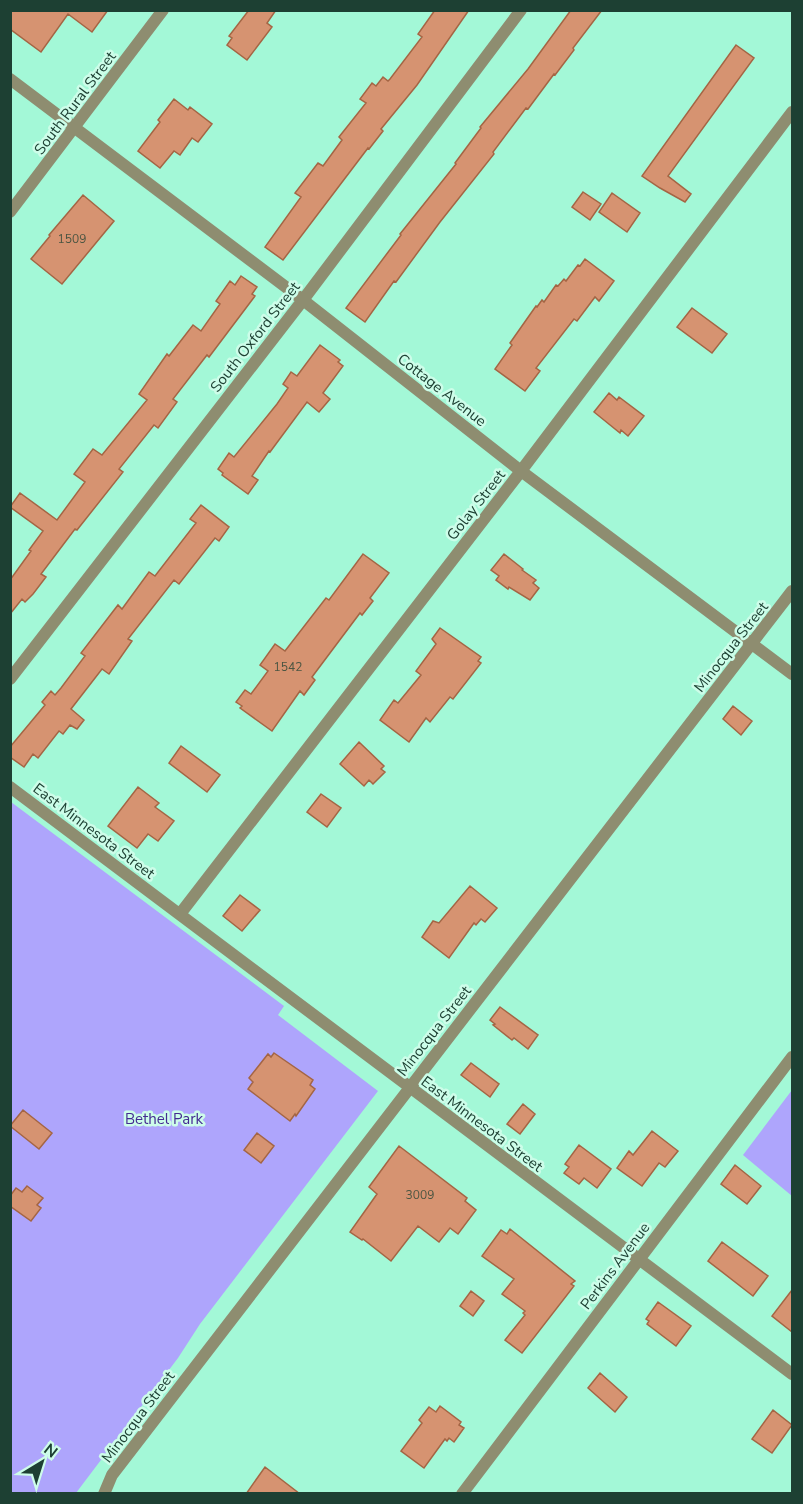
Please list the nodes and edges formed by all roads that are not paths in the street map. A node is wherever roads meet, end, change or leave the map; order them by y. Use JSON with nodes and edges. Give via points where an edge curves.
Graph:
{"nodes":[{"id":1,"x":163,"y":10,"type":"edge"},
{"id":2,"x":521,"y":10,"type":"edge"},
{"id":3,"x":10,"y":79,"type":"edge"},
{"id":4,"x":792,"y":112,"type":"edge"},
{"id":5,"x":75,"y":128,"type":"junction"},
{"id":6,"x":10,"y":213,"type":"edge"},
{"id":7,"x":303,"y":300,"type":"junction"},
{"id":8,"x":521,"y":471,"type":"junction"},
{"id":9,"x":792,"y":591,"type":"edge"},
{"id":10,"x":752,"y":644,"type":"junction"},
{"id":11,"x":792,"y":674,"type":"edge"},
{"id":12,"x":10,"y":679,"type":"edge"},
{"id":13,"x":10,"y":787,"type":"edge"},
{"id":14,"x":180,"y":914,"type":"junction"},
{"id":15,"x":792,"y":1058,"type":"edge"},
{"id":16,"x":409,"y":1088,"type":"junction"},
{"id":17,"x":639,"y":1260,"type":"junction"},
{"id":18,"x":792,"y":1374,"type":"edge"},
{"id":19,"x":104,"y":1494,"type":"edge"},
{"id":20,"x":462,"y":1494,"type":"edge"}],
"edges":[{"from":1,"to":5,"type":"street","name":"South Rural Street"},
{"from":2,"to":7,"type":"street","name":"South Oxford Street"},
{"from":3,"to":5,"type":"street","name":"Cottage Avenue"},
{"from":4,"to":8,"type":"street","name":"Golay Street"},
{"from":5,"to":6,"type":"street","name":"South Rural Street"},
{"from":5,"to":7,"type":"street","name":"Cottage Avenue"},
{"from":7,"to":8,"type":"street","name":"Cottage Avenue"},
{"from":7,"to":12,"type":"street","name":"South Oxford Street"},
{"from":8,"to":10,"type":"street","name":"Cottage Avenue"},
{"from":8,"to":14,"type":"street","name":"Golay Street"},
{"from":9,"to":10,"type":"street","name":"Minocqua Street"},
{"from":10,"to":11,"type":"street","name":"Cottage Avenue"},
{"from":10,"to":16,"type":"street","name":"Minocqua Street"},
{"from":13,"to":14,"type":"street","name":"East Minnesota Street"},
{"from":14,"to":16,"type":"street","name":"East Minnesota Street"},
{"from":15,"to":17,"type":"street","name":"Perkins Avenue"},
{"from":16,"to":17,"type":"street","name":"East Minnesota Street"},
{"from":16,"to":19,"type":"street","name":"Minocqua Street","via":[[112,1475]]},
{"from":17,"to":18,"type":"street","name":"East Minnesota Street"},
{"from":17,"to":20,"type":"street","name":"Perkins Avenue"}]}
